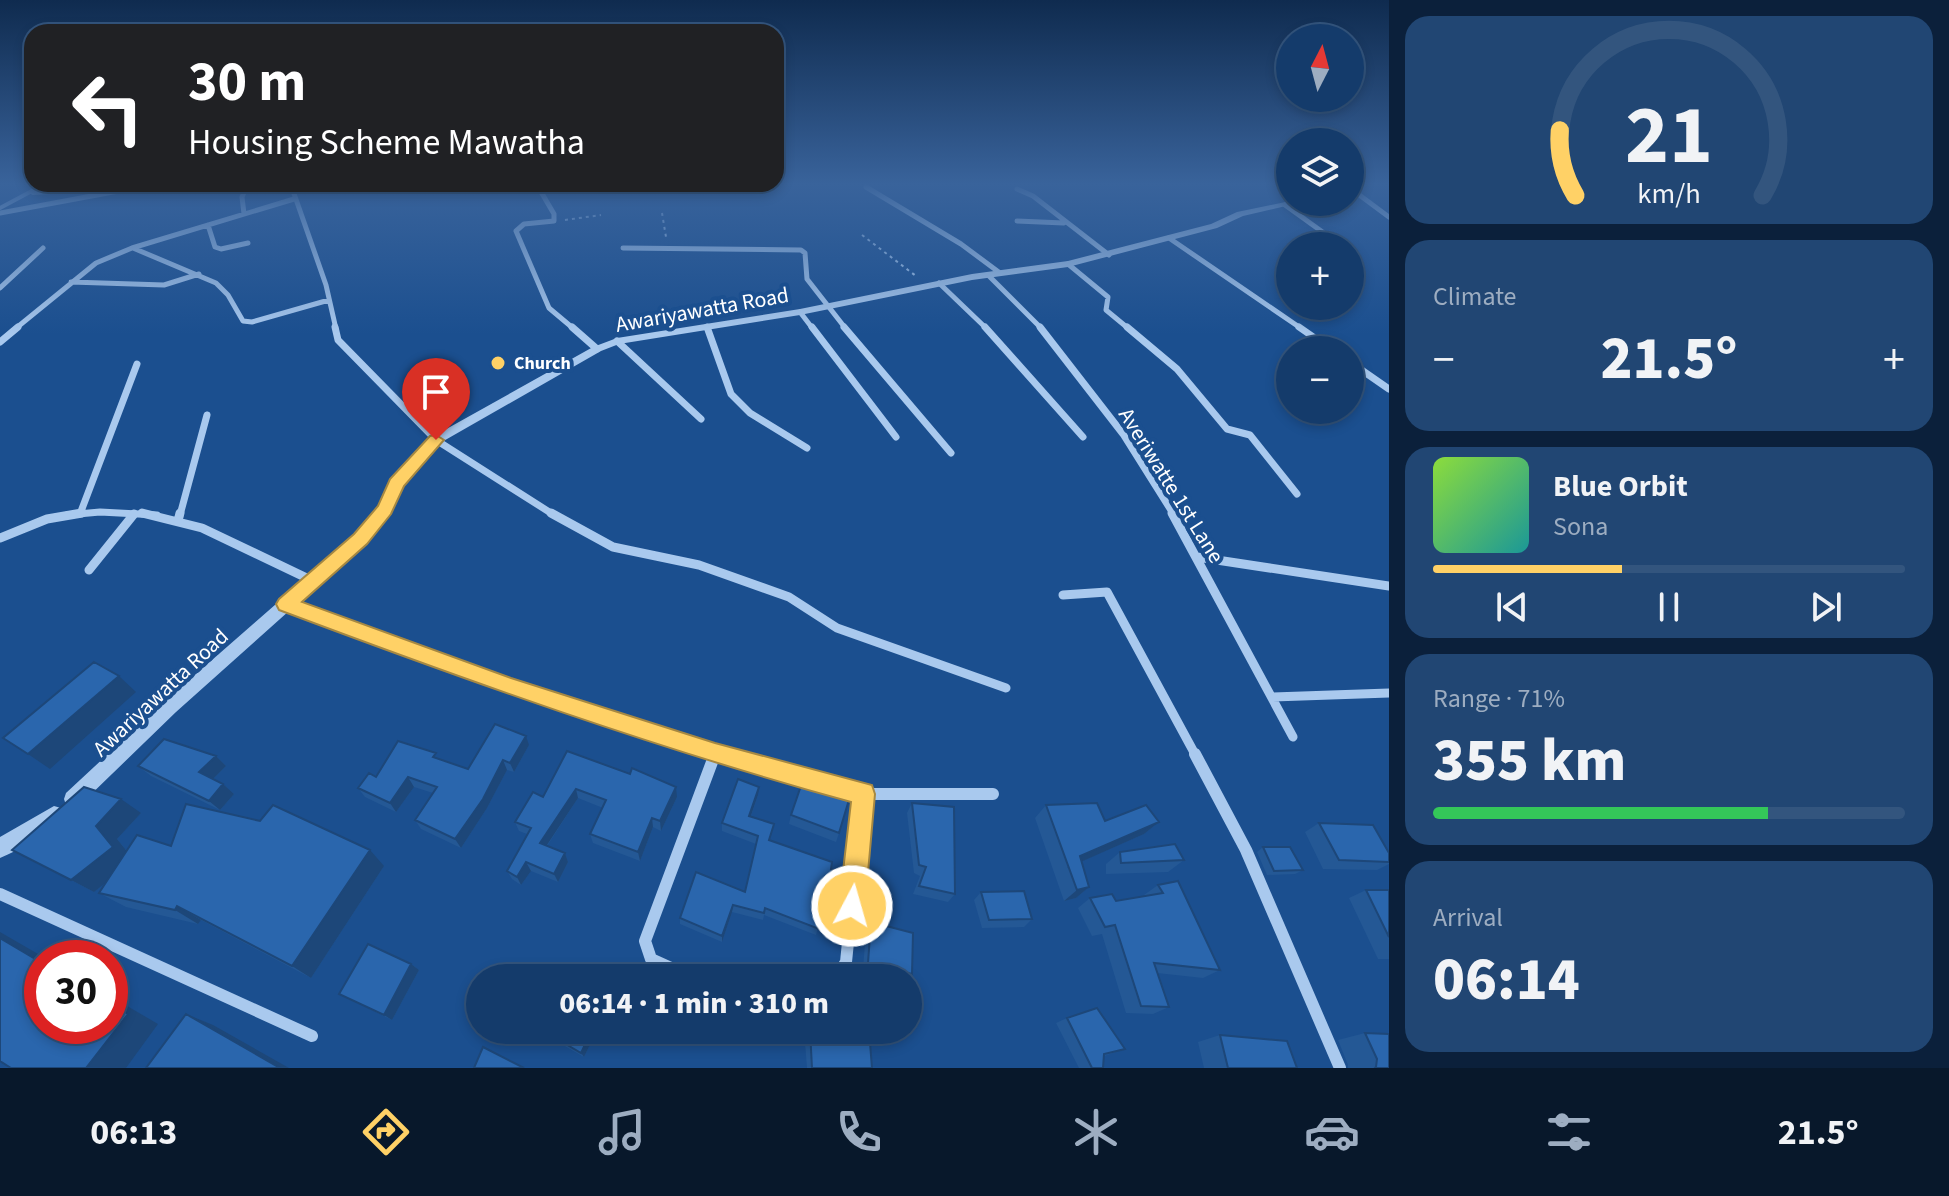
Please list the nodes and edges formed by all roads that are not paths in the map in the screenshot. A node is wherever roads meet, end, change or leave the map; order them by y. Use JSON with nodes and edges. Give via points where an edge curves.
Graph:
{"nodes":[{"id":1,"x":175,"y":235,"type":"edge"},
{"id":2,"x":211,"y":235,"type":"edge"},
{"id":3,"x":306,"y":235,"type":"edge"},
{"id":4,"x":518,"y":235,"type":"edge"},
{"id":5,"x":946,"y":235,"type":"edge"},
{"id":6,"x":1082,"y":235,"type":"edge"},
{"id":7,"x":1181,"y":235,"type":"edge"},
{"id":8,"x":1169,"y":238,"type":"junction"},
{"id":9,"x":248,"y":243,"type":"dead end"},
{"id":10,"x":43,"y":248,"type":"dead end"},
{"id":11,"x":132,"y":248,"type":"junction"},
{"id":12,"x":623,"y":248,"type":"dead end"},
{"id":13,"x":1109,"y":255,"type":"junction"},
{"id":14,"x":1068,"y":264,"type":"junction"},
{"id":15,"x":199,"y":274,"type":"junction"},
{"id":16,"x":994,"y":274,"type":"junction"},
{"id":17,"x":70,"y":282,"type":"junction"},
{"id":18,"x":934,"y":284,"type":"junction"},
{"id":19,"x":0,"y":288,"type":"edge"},
{"id":20,"x":329,"y":300,"type":"junction"},
{"id":21,"x":827,"y":307,"type":"junction"},
{"id":22,"x":800,"y":312,"type":"junction"},
{"id":23,"x":707,"y":327,"type":"junction"},
{"id":24,"x":1312,"y":336,"type":"edge"},
{"id":25,"x":617,"y":341,"type":"junction"},
{"id":26,"x":0,"y":342,"type":"edge"},
{"id":27,"x":597,"y":349,"type":"junction"},
{"id":28,"x":137,"y":364,"type":"dead end"},
{"id":29,"x":1364,"y":372,"type":"edge"},
{"id":30,"x":1389,"y":389,"type":"edge"},
{"id":31,"x":207,"y":415,"type":"dead end"},
{"id":32,"x":701,"y":419,"type":"dead end"},
{"id":33,"x":896,"y":437,"type":"dead end"},
{"id":34,"x":1083,"y":437,"type":"dead end"},
{"id":35,"x":436,"y":440,"type":"junction"},
{"id":36,"x":807,"y":448,"type":"dead end"},
{"id":37,"x":951,"y":453,"type":"dead end"},
{"id":38,"x":1297,"y":494,"type":"dead end"},
{"id":39,"x":80,"y":514,"type":"junction"},
{"id":40,"x":134,"y":514,"type":"junction"},
{"id":41,"x":178,"y":521,"type":"junction"},
{"id":42,"x":0,"y":538,"type":"edge"},
{"id":43,"x":1197,"y":557,"type":"junction"},
{"id":44,"x":89,"y":570,"type":"dead end"},
{"id":45,"x":313,"y":581,"type":"junction"},
{"id":46,"x":1389,"y":586,"type":"edge"},
{"id":47,"x":1063,"y":595,"type":"dead end"},
{"id":48,"x":286,"y":604,"type":"junction"},
{"id":49,"x":1006,"y":688,"type":"dead end"},
{"id":50,"x":1389,"y":693,"type":"edge"},
{"id":51,"x":1273,"y":697,"type":"junction"},
{"id":52,"x":1293,"y":737,"type":"dead end"},
{"id":53,"x":715,"y":754,"type":"junction"},
{"id":54,"x":863,"y":794,"type":"junction"},
{"id":55,"x":993,"y":794,"type":"dead end"},
{"id":56,"x":0,"y":848,"type":"edge"},
{"id":57,"x":0,"y":894,"type":"edge"},
{"id":58,"x":662,"y":964,"type":"edge"},
{"id":59,"x":845,"y":964,"type":"edge"},
{"id":60,"x":312,"y":1036,"type":"dead end"},
{"id":61,"x":1340,"y":1068,"type":"edge"}],
"edges":[{"from":1,"to":11,"type":"street"},
{"from":2,"to":9,"type":"street","via":[[221,249]]},
{"from":3,"to":20,"type":"street"},
{"from":4,"to":27,"type":"street","via":[[549,308]]},
{"from":5,"to":16,"type":"street","name":"Averiwatte 1st Lane"},
{"from":6,"to":13,"type":"street"},
{"from":7,"to":8,"type":"street","name":"Awariyawatta Road"},
{"from":8,"to":13,"type":"street","name":"Awariyawatta Road"},
{"from":8,"to":24,"type":"street"},
{"from":10,"to":19,"type":"street"},
{"from":11,"to":15,"type":"street"},
{"from":11,"to":17,"type":"street","via":[[96,263]]},
{"from":12,"to":21,"type":"street","via":[[801,250],[807,279]]},
{"from":13,"to":14,"type":"street","name":"Awariyawatta Road"},
{"from":14,"to":16,"type":"street","name":"Awariyawatta Road"},
{"from":14,"to":38,"type":"street","via":[[1108,297],[1106,310],[1177,369],[1227,429],[1250,435]]},
{"from":15,"to":17,"type":"street","via":[[164,285]]},
{"from":15,"to":20,"type":"street","via":[[228,295],[243,321]]},
{"from":16,"to":18,"type":"street","name":"Awariyawatta Road"},
{"from":16,"to":43,"type":"street","name":"Averiwatte 1st Lane","via":[[1050,337],[1123,434]]},
{"from":17,"to":26,"type":"street"},
{"from":18,"to":21,"type":"street","name":"Awariyawatta Road"},
{"from":18,"to":34,"type":"street","via":[[1007,349]]},
{"from":20,"to":35,"type":"street","via":[[338,340]]},
{"from":21,"to":22,"type":"street","name":"Awariyawatta Road"},
{"from":21,"to":37,"type":"street"},
{"from":22,"to":23,"type":"street","name":"Awariyawatta Road"},
{"from":22,"to":33,"type":"street"},
{"from":23,"to":25,"type":"street","name":"Awariyawatta Road"},
{"from":23,"to":36,"type":"street","via":[[731,394],[750,413]]},
{"from":25,"to":27,"type":"street","name":"Awariyawatta Road"},
{"from":25,"to":32,"type":"street"},
{"from":27,"to":35,"type":"street","name":"Awariyawatta Road"},
{"from":28,"to":39,"type":"street"},
{"from":29,"to":30,"type":"street"},
{"from":31,"to":41,"type":"street"},
{"from":35,"to":45,"type":"street","name":"Awariyawatta Road","via":[[396,483],[385,509],[360,539]]},
{"from":35,"to":49,"type":"street","via":[[613,547],[699,565],[789,597],[837,628]]},
{"from":39,"to":40,"type":"street"},
{"from":39,"to":42,"type":"street","via":[[18,528]]},
{"from":40,"to":41,"type":"street"},
{"from":40,"to":44,"type":"street"},
{"from":41,"to":45,"type":"street"},
{"from":43,"to":46,"type":"street"},
{"from":43,"to":51,"type":"street","name":"Averiwatte 1st Lane"},
{"from":45,"to":48,"type":"street","name":"Awariyawatta Road"},
{"from":47,"to":61,"type":"street","via":[[1107,592],[1246,850]]},
{"from":48,"to":53,"type":"street","via":[[482,678]]},
{"from":48,"to":56,"type":"street","name":"Awariyawatta Road","via":[[87,789]]},
{"from":50,"to":51,"type":"street"},
{"from":51,"to":52,"type":"street","name":"Averiwatte 1st Lane"},
{"from":53,"to":54,"type":"street"},
{"from":53,"to":58,"type":"street","via":[[645,941],[651,959]]},
{"from":54,"to":55,"type":"street"},
{"from":54,"to":59,"type":"street"},
{"from":57,"to":60,"type":"street"}]}
